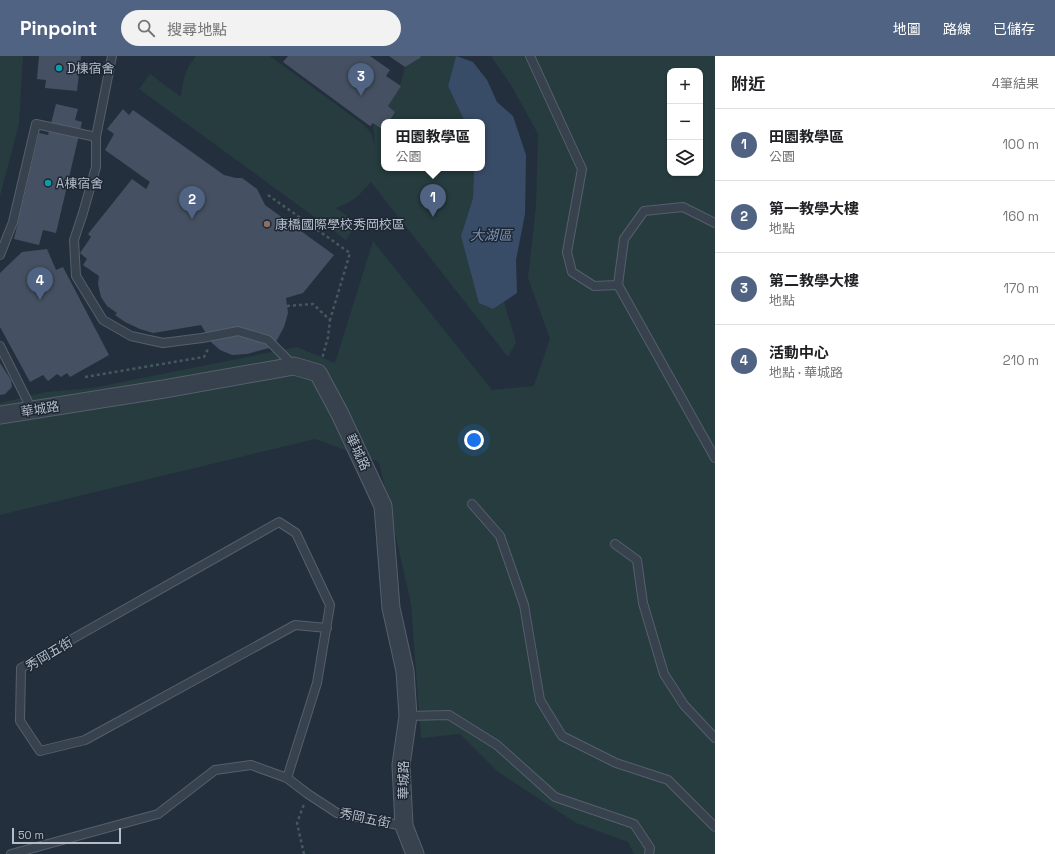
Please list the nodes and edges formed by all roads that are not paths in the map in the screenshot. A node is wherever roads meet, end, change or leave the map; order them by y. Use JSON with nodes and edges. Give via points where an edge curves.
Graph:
{"nodes":[{"id":1,"x":112,"y":56,"type":"edge"},
{"id":2,"x":530,"y":56,"type":"edge"},
{"id":3,"x":96,"y":137,"type":"junction"},
{"id":4,"x":715,"y":223,"type":"edge"},
{"id":5,"x":0,"y":255,"type":"edge"},
{"id":6,"x":618,"y":285,"type":"junction"},
{"id":7,"x":0,"y":346,"type":"edge"},
{"id":8,"x":294,"y":366,"type":"junction"},
{"id":9,"x":32,"y":410,"type":"junction"},
{"id":10,"x":0,"y":416,"type":"edge"},
{"id":11,"x":715,"y":458,"type":"edge"},
{"id":12,"x":472,"y":504,"type":"dead end"},
{"id":13,"x":615,"y":544,"type":"dead end"},
{"id":14,"x":327,"y":628,"type":"junction"},
{"id":15,"x":408,"y":716,"type":"junction"},
{"id":16,"x":715,"y":738,"type":"edge"},
{"id":17,"x":287,"y":778,"type":"junction"},
{"id":18,"x":404,"y":826,"type":"junction"},
{"id":19,"x":715,"y":827,"type":"edge"},
{"id":20,"x":11,"y":854,"type":"edge"},
{"id":21,"x":415,"y":854,"type":"edge"},
{"id":22,"x":649,"y":854,"type":"edge"}],
"edges":[{"from":1,"to":3,"type":"lane"},
{"from":2,"to":6,"type":"lane","via":[[582,169],[567,252],[572,272],[594,286]]},
{"from":3,"to":5,"type":"lane","via":[[36,124],[13,222]]},
{"from":3,"to":8,"type":"lane","via":[[96,167],[74,240],[76,276],[103,320],[131,336],[163,343],[238,331],[268,340]]},
{"from":4,"to":6,"type":"lane","via":[[683,207],[644,211],[624,239]]},
{"from":6,"to":11,"type":"lane"},
{"from":7,"to":9,"type":"lane"},
{"from":8,"to":9,"type":"street","name":"華城路"},
{"from":8,"to":15,"type":"street","name":"華城路","via":[[318,373],[384,506],[391,608],[405,671]]},
{"from":9,"to":10,"type":"street","name":"華城路"},
{"from":12,"to":19,"type":"lane","via":[[500,536],[524,605],[540,700],[562,736],[616,762],[668,780]]},
{"from":13,"to":16,"type":"lane","via":[[637,560],[643,603],[664,674],[684,704]]},
{"from":14,"to":14,"type":"lane","name":"秀岡五街","via":[[330,605],[296,532],[279,522],[22,668],[20,721],[40,751],[85,740],[295,625]]},
{"from":14,"to":17,"type":"lane","name":"秀岡五街","via":[[318,683]]},
{"from":15,"to":18,"type":"street","name":"華城路","via":[[401,765]]},
{"from":15,"to":22,"type":"lane","via":[[449,715],[497,745],[555,797],[634,824],[650,848]]},
{"from":17,"to":18,"type":"lane","name":"秀岡五街","via":[[337,814]]},
{"from":17,"to":20,"type":"lane","name":"秀岡五街","via":[[251,765],[215,770],[158,814]]},
{"from":18,"to":21,"type":"street","name":"華城路"}]}
